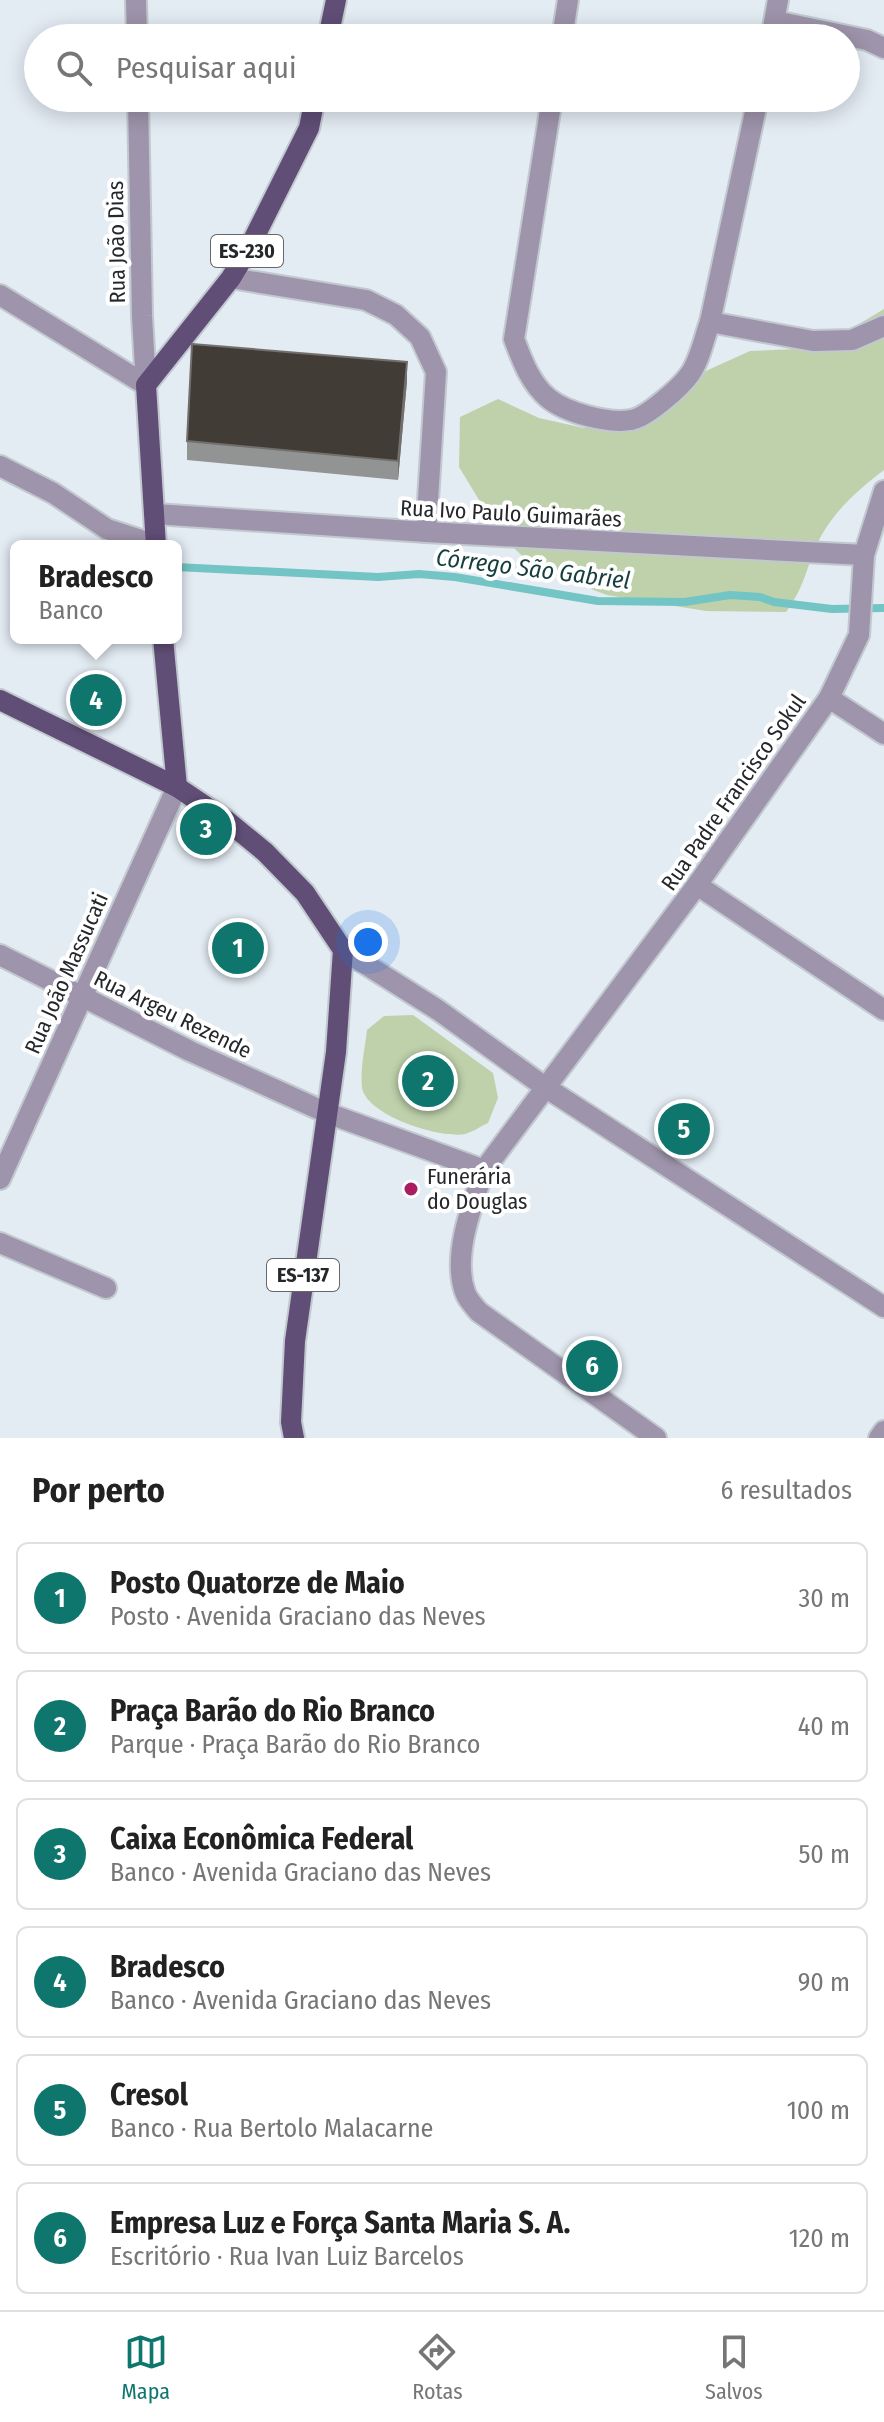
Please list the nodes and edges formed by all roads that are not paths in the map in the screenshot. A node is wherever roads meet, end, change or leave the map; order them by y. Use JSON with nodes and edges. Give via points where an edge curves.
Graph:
{"nodes":[{"id":1,"x":136,"y":0,"type":"edge"},
{"id":2,"x":336,"y":0,"type":"edge"},
{"id":3,"x":568,"y":0,"type":"edge"},
{"id":4,"x":778,"y":0,"type":"edge"},
{"id":5,"x":137,"y":24,"type":"edge"},
{"id":6,"x":331,"y":24,"type":"edge"},
{"id":7,"x":564,"y":24,"type":"edge"},
{"id":8,"x":774,"y":24,"type":"edge"},
{"id":9,"x":860,"y":39,"type":"edge"},
{"id":10,"x":884,"y":48,"type":"edge"},
{"id":11,"x":138,"y":112,"type":"edge"},
{"id":12,"x":312,"y":112,"type":"edge"},
{"id":13,"x":550,"y":112,"type":"edge"},
{"id":14,"x":755,"y":112,"type":"edge"},
{"id":15,"x":231,"y":278,"type":"junction"},
{"id":16,"x":0,"y":295,"type":"edge"},
{"id":17,"x":710,"y":322,"type":"junction"},
{"id":18,"x":884,"y":326,"type":"edge"},
{"id":19,"x":146,"y":385,"type":"junction"},
{"id":20,"x":0,"y":466,"type":"edge"},
{"id":21,"x":884,"y":491,"type":"edge"},
{"id":22,"x":155,"y":514,"type":"junction"},
{"id":23,"x":426,"y":532,"type":"junction"},
{"id":24,"x":141,"y":540,"type":"edge"},
{"id":25,"x":156,"y":540,"type":"edge"},
{"id":26,"x":884,"y":542,"type":"edge"},
{"id":27,"x":864,"y":555,"type":"junction"},
{"id":28,"x":164,"y":644,"type":"edge"},
{"id":29,"x":829,"y":698,"type":"junction"},
{"id":30,"x":0,"y":700,"type":"edge"},
{"id":31,"x":884,"y":734,"type":"edge"},
{"id":32,"x":177,"y":787,"type":"junction"},
{"id":33,"x":697,"y":885,"type":"junction"},
{"id":34,"x":343,"y":950,"type":"junction"},
{"id":35,"x":0,"y":955,"type":"edge"},
{"id":36,"x":82,"y":997,"type":"junction"},
{"id":37,"x":884,"y":1010,"type":"edge"},
{"id":38,"x":545,"y":1087,"type":"junction"},
{"id":39,"x":327,"y":1113,"type":"junction"},
{"id":40,"x":484,"y":1170,"type":"junction"},
{"id":41,"x":0,"y":1179,"type":"edge"},
{"id":42,"x":0,"y":1243,"type":"edge"},
{"id":43,"x":106,"y":1288,"type":"dead end"},
{"id":44,"x":884,"y":1307,"type":"edge"},
{"id":45,"x":884,"y":1431,"type":"edge"},
{"id":46,"x":294,"y":1438,"type":"edge"},
{"id":47,"x":656,"y":1438,"type":"edge"},
{"id":48,"x":879,"y":1438,"type":"edge"}],
"edges":[{"from":1,"to":5,"type":"street"},
{"from":2,"to":6,"type":"main road"},
{"from":3,"to":7,"type":"street"},
{"from":4,"to":8,"type":"street"},
{"from":9,"to":10,"type":"street"},
{"from":11,"to":19,"type":"street","name":"Rua João Dias"},
{"from":12,"to":15,"type":"main road","number":"ES-230","via":[[309,128]]},
{"from":13,"to":17,"type":"street","via":[[514,339],[526,371],[548,399],[586,417],[633,420],[690,374]]},
{"from":14,"to":17,"type":"street"},
{"from":15,"to":19,"type":"main road","number":"ES-230"},
{"from":15,"to":23,"type":"street","via":[[366,300],[396,315],[420,337],[436,372]]},
{"from":16,"to":19,"type":"street"},
{"from":17,"to":18,"type":"street","via":[[813,341],[852,340]]},
{"from":19,"to":22,"type":"main road"},
{"from":20,"to":24,"type":"street","via":[[107,529]]},
{"from":21,"to":27,"type":"street","name":"Rua Padre Francisco Sokul"},
{"from":22,"to":23,"type":"street","name":"Rua Ivo Paulo Guimarães"},
{"from":22,"to":25,"type":"main road"},
{"from":23,"to":27,"type":"street","name":"Rua Ivo Paulo Guimarães"},
{"from":26,"to":27,"type":"street"},
{"from":27,"to":29,"type":"street","name":"Rua Padre Francisco Sokul","via":[[861,625]]},
{"from":28,"to":32,"type":"main road"},
{"from":29,"to":31,"type":"street"},
{"from":29,"to":33,"type":"street","name":"Rua Padre Francisco Sokul"},
{"from":30,"to":32,"type":"main road"},
{"from":32,"to":34,"type":"main road","via":[[265,852],[305,893]]},
{"from":32,"to":36,"type":"street","name":"Rua João Massucati"},
{"from":33,"to":37,"type":"street"},
{"from":33,"to":38,"type":"street","name":"Rua Padre Francisco Sokul"},
{"from":34,"to":38,"type":"street"},
{"from":34,"to":39,"type":"main road","number":"ES-137"},
{"from":35,"to":36,"type":"street","name":"Rua Argeu Rezende"},
{"from":36,"to":39,"type":"street","name":"Rua Argeu Rezende"},
{"from":36,"to":41,"type":"street","name":"Rua João Massucati"},
{"from":38,"to":40,"type":"street","name":"Rua Padre Francisco Sokul"},
{"from":38,"to":44,"type":"street"},
{"from":39,"to":40,"type":"street","name":"Rua Argeu Rezende"},
{"from":39,"to":46,"type":"main road","number":"ES-137","via":[[295,1341]]},
{"from":40,"to":47,"type":"street","name":"Rua Padre Francisco Sokul","via":[[465,1229],[465,1294],[479,1312]]},
{"from":42,"to":43,"type":"street"},
{"from":45,"to":48,"type":"street"}]}
